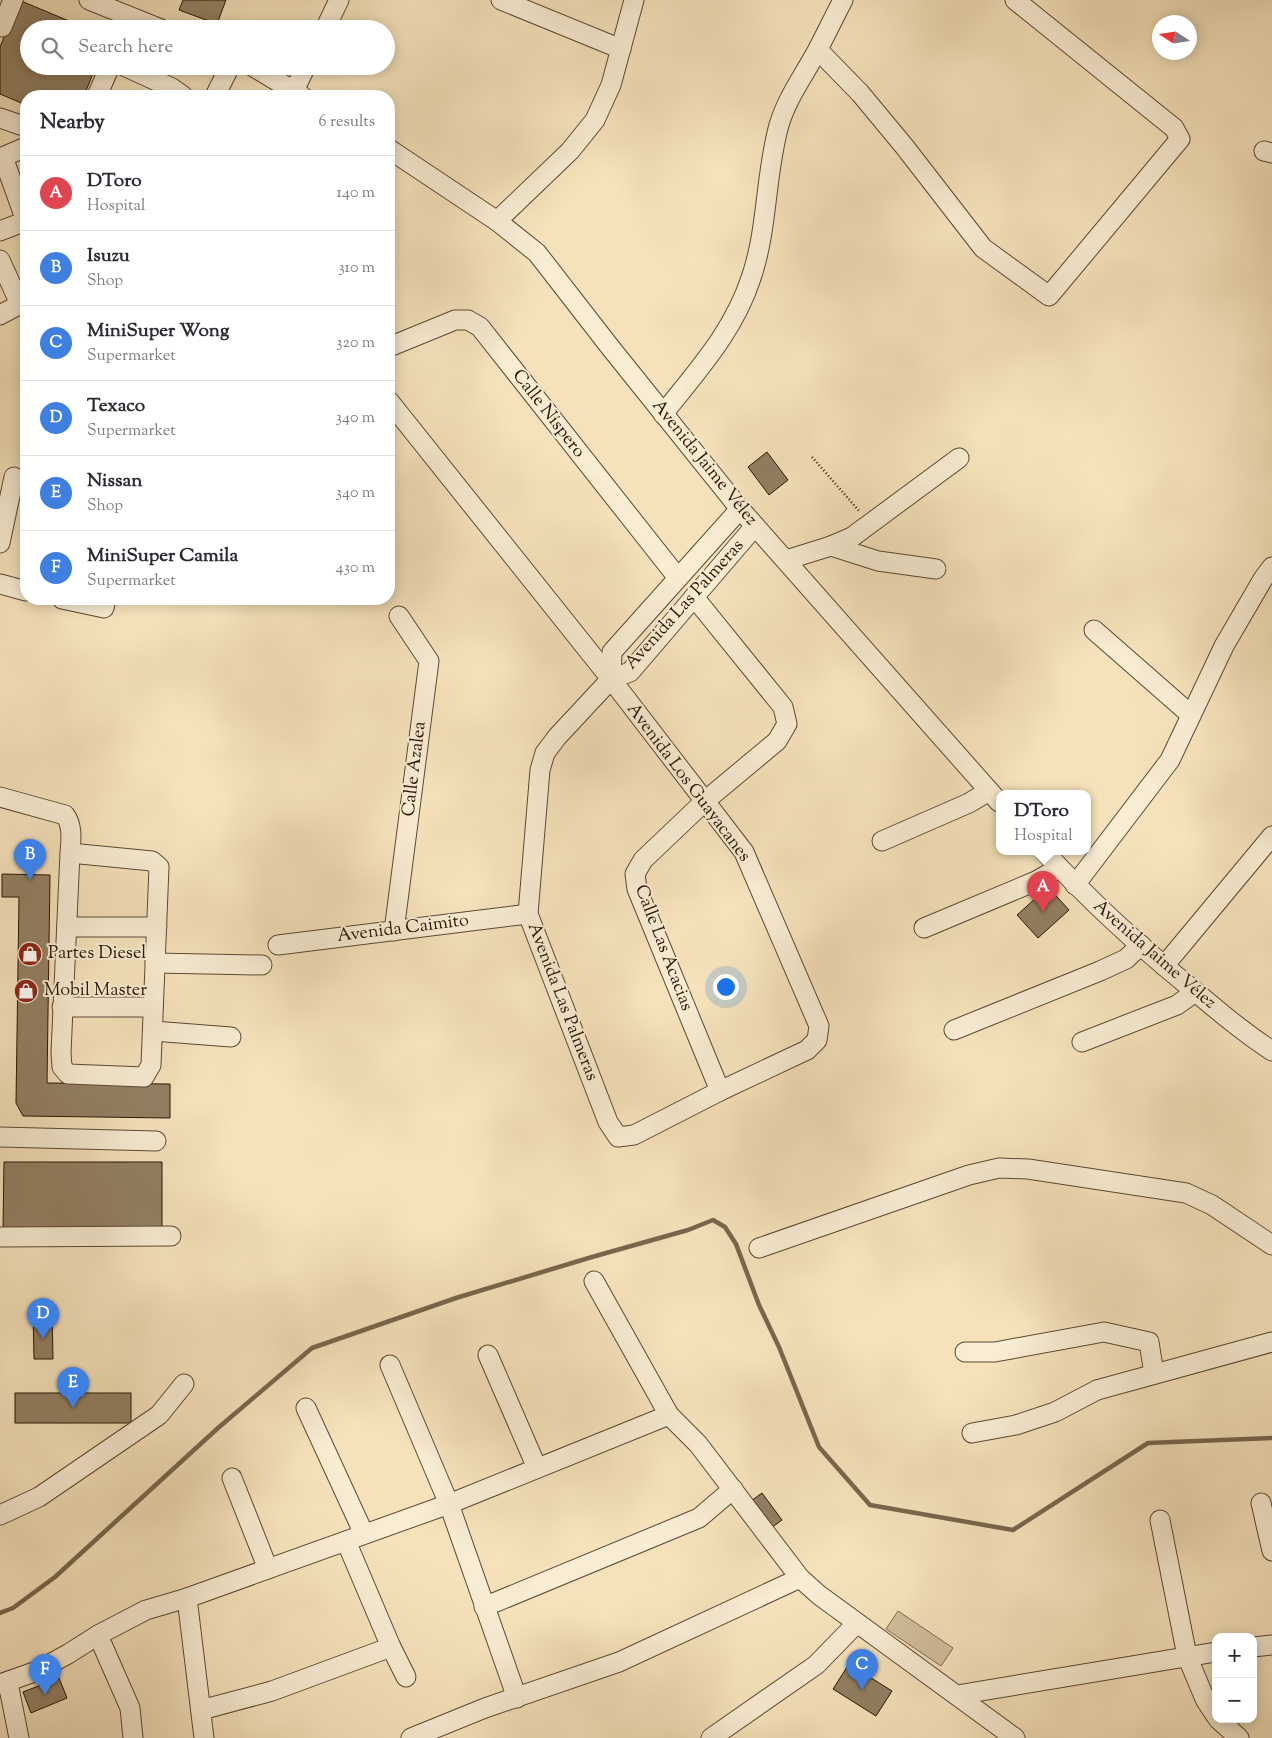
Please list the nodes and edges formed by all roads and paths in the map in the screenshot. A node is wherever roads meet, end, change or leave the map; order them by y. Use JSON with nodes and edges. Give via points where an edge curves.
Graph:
{"nodes":[{"id":1,"x":90,"y":0,"type":"edge"},
{"id":2,"x":339,"y":0,"type":"edge"},
{"id":3,"x":501,"y":0,"type":"edge"},
{"id":4,"x":634,"y":0,"type":"edge"},
{"id":5,"x":843,"y":0,"type":"edge"},
{"id":6,"x":1015,"y":0,"type":"edge"},
{"id":7,"x":8,"y":4,"type":"edge"},
{"id":8,"x":124,"y":20,"type":"edge"},
{"id":9,"x":329,"y":20,"type":"edge"},
{"id":10,"x":2,"y":27,"type":"dead end"},
{"id":11,"x":621,"y":49,"type":"junction"},
{"id":12,"x":818,"y":50,"type":"junction"},
{"id":13,"x":106,"y":75,"type":"edge"},
{"id":14,"x":144,"y":75,"type":"edge"},
{"id":15,"x":226,"y":75,"type":"edge"},
{"id":16,"x":267,"y":75,"type":"edge"},
{"id":17,"x":303,"y":75,"type":"edge"},
{"id":18,"x":100,"y":90,"type":"edge"},
{"id":19,"x":175,"y":90,"type":"edge"},
{"id":20,"x":219,"y":90,"type":"edge"},
{"id":21,"x":291,"y":90,"type":"edge"},
{"id":22,"x":299,"y":90,"type":"edge"},
{"id":23,"x":0,"y":118,"type":"edge"},
{"id":24,"x":20,"y":125,"type":"edge"},
{"id":25,"x":20,"y":150,"type":"edge"},
{"id":26,"x":395,"y":153,"type":"edge"},
{"id":27,"x":2,"y":157,"type":"edge"},
{"id":28,"x":20,"y":205,"type":"edge"},
{"id":29,"x":497,"y":221,"type":"junction"},
{"id":30,"x":20,"y":224,"type":"edge"},
{"id":31,"x":0,"y":232,"type":"edge"},
{"id":32,"x":0,"y":260,"type":"edge"},
{"id":33,"x":20,"y":297,"type":"edge"},
{"id":34,"x":20,"y":304,"type":"edge"},
{"id":35,"x":0,"y":315,"type":"edge"},
{"id":36,"x":395,"y":345,"type":"edge"},
{"id":37,"x":395,"y":409,"type":"edge"},
{"id":38,"x":663,"y":414,"type":"junction"},
{"id":39,"x":812,"y":457,"type":"dead end"},
{"id":40,"x":960,"y":458,"type":"dead end"},
{"id":41,"x":14,"y":477,"type":"dead end"},
{"id":42,"x":740,"y":509,"type":"junction"},
{"id":43,"x":870,"y":524,"type":"junction"},
{"id":44,"x":755,"y":526,"type":"junction"},
{"id":45,"x":0,"y":543,"type":"edge"},
{"id":46,"x":831,"y":546,"type":"junction"},
{"id":47,"x":786,"y":560,"type":"junction"},
{"id":48,"x":1272,"y":568,"type":"edge"},
{"id":49,"x":936,"y":569,"type":"dead end"},
{"id":50,"x":678,"y":578,"type":"junction"},
{"id":51,"x":0,"y":584,"type":"edge"},
{"id":52,"x":20,"y":589,"type":"edge"},
{"id":53,"x":694,"y":597,"type":"junction"},
{"id":54,"x":90,"y":605,"type":"edge"},
{"id":55,"x":105,"y":605,"type":"edge"},
{"id":56,"x":399,"y":616,"type":"dead end"},
{"id":57,"x":1094,"y":630,"type":"dead end"},
{"id":58,"x":611,"y":679,"type":"junction"},
{"id":59,"x":1191,"y":715,"type":"junction"},
{"id":60,"x":0,"y":797,"type":"edge"},
{"id":61,"x":994,"y":797,"type":"edge"},
{"id":62,"x":705,"y":801,"type":"junction"},
{"id":63,"x":1272,"y":836,"type":"edge"},
{"id":64,"x":882,"y":841,"type":"dead end"},
{"id":65,"x":70,"y":853,"type":"junction"},
{"id":66,"x":1048,"y":855,"type":"edge"},
{"id":67,"x":1059,"y":868,"type":"junction"},
{"id":68,"x":1075,"y":885,"type":"junction"},
{"id":69,"x":528,"y":914,"type":"junction"},
{"id":70,"x":67,"y":927,"type":"junction"},
{"id":71,"x":157,"y":927,"type":"junction"},
{"id":72,"x":924,"y":928,"type":"dead end"},
{"id":73,"x":394,"y":931,"type":"junction"},
{"id":74,"x":278,"y":945,"type":"dead end"},
{"id":75,"x":1141,"y":945,"type":"junction"},
{"id":76,"x":156,"y":964,"type":"junction"},
{"id":77,"x":262,"y":964,"type":"dead end"},
{"id":78,"x":1164,"y":966,"type":"junction"},
{"id":79,"x":1195,"y":992,"type":"junction"},
{"id":80,"x":62,"y":1007,"type":"junction"},
{"id":81,"x":153,"y":1007,"type":"junction"},
{"id":82,"x":954,"y":1030,"type":"dead end"},
{"id":83,"x":153,"y":1031,"type":"junction"},
{"id":84,"x":231,"y":1037,"type":"dead end"},
{"id":85,"x":1082,"y":1042,"type":"dead end"},
{"id":86,"x":1272,"y":1051,"type":"edge"},
{"id":87,"x":720,"y":1091,"type":"junction"},
{"id":88,"x":0,"y":1137,"type":"edge"},
{"id":89,"x":618,"y":1137,"type":"joint"},
{"id":90,"x":156,"y":1142,"type":"dead end"},
{"id":91,"x":171,"y":1236,"type":"dead end"},
{"id":92,"x":0,"y":1237,"type":"edge"},
{"id":93,"x":1272,"y":1245,"type":"edge"},
{"id":94,"x":759,"y":1248,"type":"dead end"},
{"id":95,"x":594,"y":1281,"type":"dead end"},
{"id":96,"x":1272,"y":1342,"type":"edge"},
{"id":97,"x":965,"y":1352,"type":"dead end"},
{"id":98,"x":488,"y":1355,"type":"dead end"},
{"id":99,"x":390,"y":1365,"type":"dead end"},
{"id":100,"x":1154,"y":1374,"type":"junction"},
{"id":101,"x":184,"y":1384,"type":"dead end"},
{"id":102,"x":306,"y":1408,"type":"dead end"},
{"id":103,"x":668,"y":1415,"type":"junction"},
{"id":104,"x":972,"y":1433,"type":"dead end"},
{"id":105,"x":537,"y":1468,"type":"junction"},
{"id":106,"x":232,"y":1478,"type":"dead end"},
{"id":107,"x":733,"y":1490,"type":"junction"},
{"id":108,"x":1261,"y":1503,"type":"dead end"},
{"id":109,"x":449,"y":1504,"type":"junction"},
{"id":110,"x":0,"y":1515,"type":"edge"},
{"id":111,"x":1160,"y":1520,"type":"dead end"},
{"id":112,"x":364,"y":1534,"type":"junction"},
{"id":113,"x":346,"y":1541,"type":"junction"},
{"id":114,"x":1272,"y":1551,"type":"edge"},
{"id":115,"x":268,"y":1569,"type":"junction"},
{"id":116,"x":800,"y":1578,"type":"junction"},
{"id":117,"x":187,"y":1598,"type":"junction"},
{"id":118,"x":484,"y":1607,"type":"junction"},
{"id":119,"x":857,"y":1623,"type":"junction"},
{"id":120,"x":98,"y":1635,"type":"junction"},
{"id":121,"x":1272,"y":1645,"type":"edge"},
{"id":122,"x":1257,"y":1647,"type":"edge"},
{"id":123,"x":390,"y":1648,"type":"junction"},
{"id":124,"x":1212,"y":1653,"type":"edge"},
{"id":125,"x":1187,"y":1656,"type":"junction"},
{"id":126,"x":406,"y":1677,"type":"dead end"},
{"id":127,"x":4,"y":1684,"type":"edge"},
{"id":128,"x":957,"y":1696,"type":"junction"},
{"id":129,"x":517,"y":1698,"type":"junction"},
{"id":130,"x":201,"y":1710,"type":"junction"},
{"id":131,"x":1212,"y":1710,"type":"edge"},
{"id":132,"x":1222,"y":1723,"type":"edge"},
{"id":133,"x":19,"y":1738,"type":"edge"},
{"id":134,"x":133,"y":1738,"type":"edge"},
{"id":135,"x":204,"y":1738,"type":"edge"},
{"id":136,"x":411,"y":1738,"type":"edge"},
{"id":137,"x":711,"y":1738,"type":"edge"},
{"id":138,"x":1015,"y":1738,"type":"edge"},
{"id":139,"x":1239,"y":1738,"type":"edge"}],
"edges":[{"from":1,"to":8,"type":"street"},
{"from":2,"to":9,"type":"street"},
{"from":3,"to":11,"type":"street"},
{"from":4,"to":11,"type":"street"},
{"from":5,"to":12,"type":"street"},
{"from":6,"to":12,"type":"street","via":[[1174,128],[1180,139],[1049,296],[983,248],[860,93]]},
{"from":7,"to":10,"type":"street"},
{"from":11,"to":29,"type":"street","via":[[611,84],[595,120],[570,151]]},
{"from":12,"to":38,"type":"street","via":[[787,103],[779,124],[763,226],[752,277],[740,307],[723,336]]},
{"from":13,"to":18,"type":"street"},
{"from":14,"to":19,"type":"street"},
{"from":15,"to":20,"type":"street"},
{"from":16,"to":21,"type":"street"},
{"from":17,"to":22,"type":"street"},
{"from":23,"to":24,"type":"street"},
{"from":25,"to":27,"type":"street"},
{"from":26,"to":29,"type":"street","name":"Avenida Jaime Vélez"},
{"from":27,"to":28,"type":"street"},
{"from":29,"to":38,"type":"street","name":"Avenida Jaime Vélez","via":[[538,253]]},
{"from":30,"to":31,"type":"street"},
{"from":32,"to":33,"type":"street"},
{"from":34,"to":35,"type":"street"},
{"from":36,"to":50,"type":"street","name":"Calle Níspero","via":[[455,320],[468,320],[480,327]]},
{"from":37,"to":58,"type":"street","name":"Avenida Los Guayacanes"},
{"from":38,"to":42,"type":"street","name":"Avenida Jaime Vélez"},
{"from":39,"to":43,"type":"path"},
{"from":40,"to":43,"type":"street"},
{"from":41,"to":45,"type":"street"},
{"from":42,"to":44,"type":"street","name":"Avenida Jaime Vélez"},
{"from":42,"to":50,"type":"street","name":"Avenida Las Palmeras"},
{"from":43,"to":46,"type":"street"},
{"from":44,"to":47,"type":"street","name":"Avenida Jaime Vélez"},
{"from":44,"to":53,"type":"street","name":"Avenida Las Palmeras"},
{"from":46,"to":47,"type":"street"},
{"from":46,"to":49,"type":"street","via":[[878,561]]},
{"from":47,"to":61,"type":"street","name":"Avenida Jaime Vélez"},
{"from":48,"to":59,"type":"street","via":[[1224,646]]},
{"from":50,"to":58,"type":"street","name":"Avenida Las Palmeras","via":[[612,652]]},
{"from":51,"to":52,"type":"street"},
{"from":53,"to":58,"type":"street","name":"Avenida Las Palmeras","via":[[630,672]]},
{"from":53,"to":62,"type":"street","name":"Calle Las Acacias","via":[[783,707],[787,724],[778,741]]},
{"from":54,"to":55,"type":"street","via":[[104,608]]},
{"from":56,"to":73,"type":"street","name":"Calle Azalea","via":[[429,661]]},
{"from":57,"to":59,"type":"street"},
{"from":58,"to":62,"type":"street","name":"Avenida Los Guayacanes"},
{"from":58,"to":69,"type":"street","name":"Avenida Las Palmeras","via":[[545,752],[540,770]]},
{"from":59,"to":68,"type":"street","via":[[1170,760]]},
{"from":60,"to":65,"type":"street","via":[[65,815],[71,830]]},
{"from":61,"to":64,"type":"street","via":[[968,803]]},
{"from":62,"to":87,"type":"street","name":"Calle Las Acacias","via":[[643,860],[635,874],[638,889]]},
{"from":62,"to":87,"type":"street","name":"Avenida Los Guayacanes","via":[[744,852],[818,1026],[817,1040],[807,1050]]},
{"from":63,"to":78,"type":"street"},
{"from":65,"to":70,"type":"street"},
{"from":65,"to":71,"type":"street","via":[[156,864],[159,867]]},
{"from":66,"to":67,"type":"street","name":"Avenida Jaime Vélez"},
{"from":67,"to":68,"type":"street","name":"Avenida Jaime Vélez"},
{"from":67,"to":72,"type":"street","via":[[1036,881]]},
{"from":68,"to":75,"type":"street","name":"Avenida Jaime Vélez"},
{"from":69,"to":73,"type":"street","name":"Avenida Caimito"},
{"from":69,"to":89,"type":"street","name":"Avenida Las Palmeras","via":[[608,1122]]},
{"from":70,"to":71,"type":"street"},
{"from":70,"to":80,"type":"street"},
{"from":71,"to":76,"type":"street"},
{"from":73,"to":74,"type":"street","name":"Avenida Caimito"},
{"from":75,"to":78,"type":"street","name":"Avenida Jaime Vélez"},
{"from":75,"to":82,"type":"street","via":[[1126,959],[1100,971]]},
{"from":76,"to":77,"type":"street"},
{"from":76,"to":81,"type":"street"},
{"from":78,"to":79,"type":"street","name":"Avenida Jaime Vélez"},
{"from":79,"to":85,"type":"street","via":[[1178,1005]]},
{"from":79,"to":86,"type":"street","name":"Avenida Jaime Vélez"},
{"from":80,"to":81,"type":"street"},
{"from":80,"to":83,"type":"street","via":[[62,1067],[68,1074],[144,1077],[150,1065]]},
{"from":81,"to":83,"type":"street"},
{"from":83,"to":84,"type":"street"},
{"from":87,"to":89,"type":"street","name":"Avenida Los Guayacanes","via":[[634,1135]]},
{"from":88,"to":90,"type":"street"},
{"from":91,"to":92,"type":"street"},
{"from":93,"to":94,"type":"street","via":[[1212,1205],[1186,1193],[1028,1169],[999,1168],[969,1175]]},
{"from":95,"to":103,"type":"street"},
{"from":96,"to":100,"type":"street"},
{"from":97,"to":100,"type":"street","via":[[995,1352],[1104,1332],[1149,1342]]},
{"from":98,"to":105,"type":"street"},
{"from":99,"to":109,"type":"street"},
{"from":100,"to":104,"type":"street","via":[[1097,1390],[1055,1412],[1016,1425]]},
{"from":101,"to":110,"type":"street","via":[[159,1415],[39,1497]]},
{"from":102,"to":112,"type":"street"},
{"from":103,"to":105,"type":"street"},
{"from":103,"to":107,"type":"street","via":[[698,1444]]},
{"from":105,"to":109,"type":"street"},
{"from":106,"to":115,"type":"street"},
{"from":107,"to":116,"type":"street"},
{"from":107,"to":118,"type":"street","via":[[699,1518]]},
{"from":108,"to":114,"type":"street"},
{"from":109,"to":112,"type":"street"},
{"from":109,"to":118,"type":"street"},
{"from":111,"to":125,"type":"street"},
{"from":112,"to":113,"type":"street"},
{"from":113,"to":115,"type":"street"},
{"from":113,"to":123,"type":"street"},
{"from":115,"to":117,"type":"street"},
{"from":116,"to":119,"type":"street"},
{"from":116,"to":129,"type":"street","via":[[620,1662]]},
{"from":117,"to":120,"type":"street","via":[[146,1610]]},
{"from":117,"to":130,"type":"street"},
{"from":118,"to":129,"type":"street"},
{"from":119,"to":128,"type":"street"},
{"from":119,"to":137,"type":"street","via":[[816,1664]]},
{"from":120,"to":127,"type":"street","via":[[37,1671]]},
{"from":120,"to":134,"type":"street","via":[[130,1708]]},
{"from":121,"to":122,"type":"street"},
{"from":123,"to":126,"type":"street"},
{"from":123,"to":130,"type":"street","via":[[272,1690]]},
{"from":124,"to":125,"type":"street"},
{"from":125,"to":128,"type":"street"},
{"from":125,"to":131,"type":"street","via":[[1204,1699]]},
{"from":127,"to":133,"type":"street"},
{"from":128,"to":138,"type":"street"},
{"from":129,"to":136,"type":"street"},
{"from":130,"to":135,"type":"street"},
{"from":132,"to":139,"type":"street"}]}
